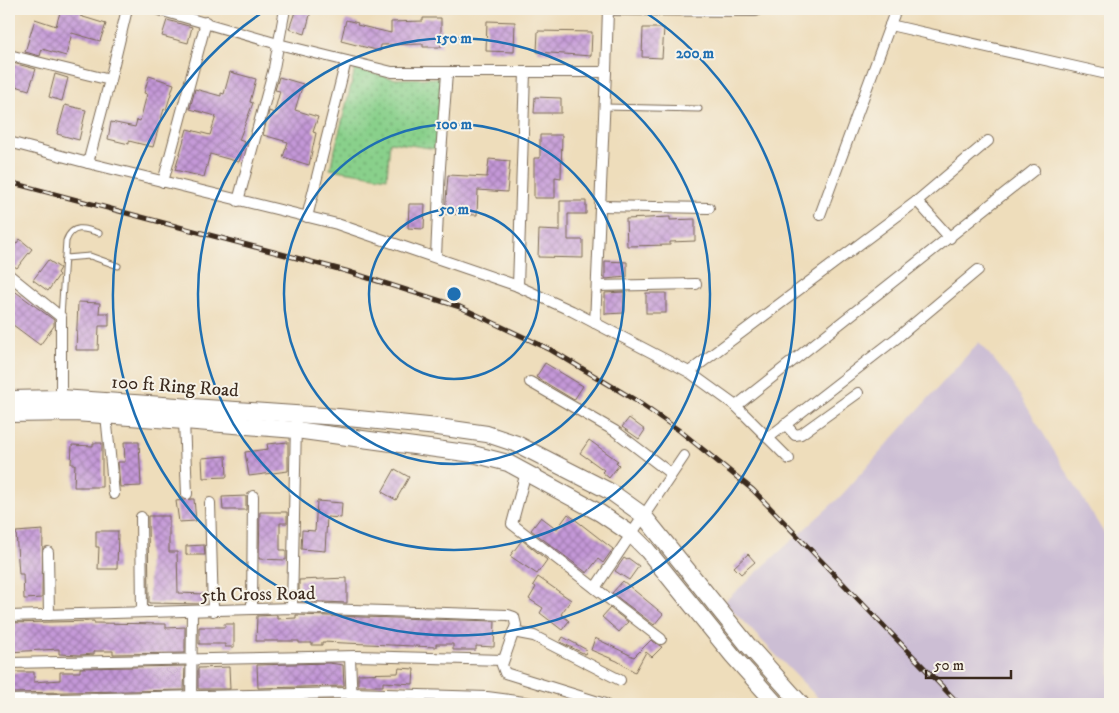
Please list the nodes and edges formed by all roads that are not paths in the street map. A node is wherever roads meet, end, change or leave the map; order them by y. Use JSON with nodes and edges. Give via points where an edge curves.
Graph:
{"nodes":[{"id":1,"x":127,"y":9,"type":"edge"},
{"id":2,"x":156,"y":9,"type":"edge"},
{"id":3,"x":285,"y":9,"type":"edge"},
{"id":4,"x":608,"y":9,"type":"edge"},
{"id":5,"x":896,"y":9,"type":"edge"},
{"id":6,"x":756,"y":11,"type":"dead end"},
{"id":7,"x":206,"y":22,"type":"junction"},
{"id":8,"x":890,"y":25,"type":"junction"},
{"id":9,"x":278,"y":44,"type":"junction"},
{"id":10,"x":9,"y":55,"type":"edge"},
{"id":11,"x":346,"y":61,"type":"junction"},
{"id":12,"x":525,"y":72,"type":"junction"},
{"id":13,"x":606,"y":72,"type":"junction"},
{"id":14,"x":447,"y":73,"type":"junction"},
{"id":15,"x":1107,"y":74,"type":"dead end"},
{"id":16,"x":110,"y":80,"type":"junction"},
{"id":17,"x":604,"y":107,"type":"junction"},
{"id":18,"x":699,"y":109,"type":"dead end"},
{"id":19,"x":988,"y":141,"type":"dead end"},
{"id":20,"x":9,"y":142,"type":"edge"},
{"id":21,"x":88,"y":163,"type":"junction"},
{"id":22,"x":1034,"y":170,"type":"dead end"},
{"id":23,"x":163,"y":182,"type":"junction"},
{"id":24,"x":238,"y":201,"type":"junction"},
{"id":25,"x":917,"y":201,"type":"junction"},
{"id":26,"x":600,"y":206,"type":"junction"},
{"id":27,"x":709,"y":208,"type":"dead end"},
{"id":28,"x":820,"y":215,"type":"dead end"},
{"id":29,"x":307,"y":217,"type":"junction"},
{"id":30,"x":99,"y":233,"type":"dead end"},
{"id":31,"x":950,"y":238,"type":"junction"},
{"id":32,"x":436,"y":257,"type":"junction"},
{"id":33,"x":65,"y":258,"type":"junction"},
{"id":34,"x":118,"y":266,"type":"dead end"},
{"id":35,"x":978,"y":270,"type":"dead end"},
{"id":36,"x":9,"y":275,"type":"edge"},
{"id":37,"x":696,"y":284,"type":"dead end"},
{"id":38,"x":518,"y":286,"type":"junction"},
{"id":39,"x":596,"y":286,"type":"junction"},
{"id":40,"x":61,"y":317,"type":"junction"},
{"id":41,"x":595,"y":323,"type":"junction"},
{"id":42,"x":689,"y":372,"type":"junction"},
{"id":43,"x":530,"y":382,"type":"dead end"},
{"id":44,"x":858,"y":394,"type":"dead end"},
{"id":45,"x":61,"y":398,"type":"junction"},
{"id":46,"x":9,"y":399,"type":"edge"},
{"id":47,"x":736,"y":406,"type":"junction"},
{"id":48,"x":9,"y":414,"type":"edge"},
{"id":49,"x":296,"y":414,"type":"junction"},
{"id":50,"x":106,"y":415,"type":"junction"},
{"id":51,"x":184,"y":421,"type":"junction"},
{"id":52,"x":786,"y":424,"type":"junction"},
{"id":53,"x":296,"y":430,"type":"junction"},
{"id":54,"x":768,"y":438,"type":"junction"},
{"id":55,"x":684,"y":456,"type":"dead end"},
{"id":56,"x":789,"y":459,"type":"dead end"},
{"id":57,"x":526,"y":472,"type":"junction"},
{"id":58,"x":670,"y":473,"type":"junction"},
{"id":59,"x":114,"y":494,"type":"dead end"},
{"id":60,"x":187,"y":494,"type":"dead end"},
{"id":61,"x":253,"y":496,"type":"dead end"},
{"id":62,"x":210,"y":503,"type":"dead end"},
{"id":63,"x":643,"y":515,"type":"junction"},
{"id":64,"x":141,"y":517,"type":"dead end"},
{"id":65,"x":631,"y":534,"type":"junction"},
{"id":66,"x":48,"y":552,"type":"dead end"},
{"id":67,"x":595,"y":588,"type":"junction"},
{"id":68,"x":292,"y":608,"type":"junction"},
{"id":69,"x":252,"y":609,"type":"junction"},
{"id":70,"x":192,"y":611,"type":"junction"},
{"id":71,"x":213,"y":611,"type":"junction"},
{"id":72,"x":142,"y":612,"type":"junction"},
{"id":73,"x":49,"y":615,"type":"junction"},
{"id":74,"x":9,"y":616,"type":"edge"},
{"id":75,"x":513,"y":632,"type":"junction"},
{"id":76,"x":661,"y":638,"type":"dead end"},
{"id":77,"x":350,"y":657,"type":"junction"},
{"id":78,"x":192,"y":658,"type":"junction"},
{"id":79,"x":503,"y":660,"type":"junction"},
{"id":80,"x":9,"y":663,"type":"edge"},
{"id":81,"x":620,"y":680,"type":"dead end"},
{"id":82,"x":351,"y":693,"type":"junction"},
{"id":83,"x":9,"y":700,"type":"edge"},
{"id":84,"x":191,"y":700,"type":"edge"},
{"id":85,"x":352,"y":704,"type":"edge"},
{"id":86,"x":539,"y":704,"type":"edge"},
{"id":87,"x":605,"y":704,"type":"edge"},
{"id":88,"x":776,"y":704,"type":"edge"},
{"id":89,"x":801,"y":704,"type":"edge"}],
"edges":[{"from":1,"to":16,"type":"street"},
{"from":2,"to":7,"type":"street"},
{"from":3,"to":9,"type":"street"},
{"from":4,"to":6,"type":"street"},
{"from":4,"to":13,"type":"street"},
{"from":5,"to":8,"type":"street"},
{"from":7,"to":9,"type":"street"},
{"from":7,"to":23,"type":"street"},
{"from":8,"to":15,"type":"street"},
{"from":8,"to":28,"type":"street"},
{"from":9,"to":11,"type":"street"},
{"from":9,"to":24,"type":"street"},
{"from":10,"to":16,"type":"street"},
{"from":11,"to":14,"type":"street","via":[[392,72]]},
{"from":11,"to":29,"type":"street"},
{"from":12,"to":13,"type":"street"},
{"from":12,"to":14,"type":"street"},
{"from":12,"to":38,"type":"street"},
{"from":13,"to":17,"type":"street"},
{"from":14,"to":32,"type":"street"},
{"from":16,"to":21,"type":"street"},
{"from":17,"to":18,"type":"lane"},
{"from":17,"to":26,"type":"street"},
{"from":19,"to":25,"type":"street"},
{"from":20,"to":21,"type":"street"},
{"from":21,"to":23,"type":"street"},
{"from":22,"to":31,"type":"street"},
{"from":23,"to":24,"type":"street"},
{"from":24,"to":29,"type":"street"},
{"from":25,"to":31,"type":"street"},
{"from":25,"to":42,"type":"street"},
{"from":26,"to":27,"type":"street"},
{"from":26,"to":39,"type":"street"},
{"from":29,"to":32,"type":"street"},
{"from":30,"to":33,"type":"lane","via":[[75,229],[66,241]]},
{"from":31,"to":47,"type":"street"},
{"from":32,"to":38,"type":"street"},
{"from":33,"to":34,"type":"lane","via":[[90,256]]},
{"from":33,"to":40,"type":"lane"},
{"from":35,"to":52,"type":"street"},
{"from":36,"to":40,"type":"street"},
{"from":37,"to":39,"type":"street"},
{"from":38,"to":41,"type":"street"},
{"from":39,"to":41,"type":"street"},
{"from":40,"to":45,"type":"street"},
{"from":41,"to":42,"type":"street"},
{"from":42,"to":47,"type":"street"},
{"from":43,"to":58,"type":"street","via":[[615,431]]},
{"from":44,"to":52,"type":"street","via":[[801,434],[795,435]]},
{"from":45,"to":46,"type":"main road","name":"100 ft Ring Road"},
{"from":45,"to":49,"type":"main road","name":"100 ft Ring Road"},
{"from":47,"to":54,"type":"street"},
{"from":48,"to":50,"type":"main road"},
{"from":49,"to":53,"type":"street"},
{"from":49,"to":63,"type":"main road","name":"100 ft Ring Road","via":[[438,426],[487,434],[517,444],[611,492]]},
{"from":50,"to":51,"type":"main road"},
{"from":50,"to":59,"type":"street"},
{"from":51,"to":53,"type":"main road"},
{"from":51,"to":60,"type":"street"},
{"from":52,"to":54,"type":"street"},
{"from":53,"to":57,"type":"main road","via":[[473,454],[508,463]]},
{"from":53,"to":68,"type":"street"},
{"from":54,"to":56,"type":"street"},
{"from":55,"to":58,"type":"street"},
{"from":57,"to":65,"type":"main road"},
{"from":57,"to":67,"type":"street","via":[[512,524]]},
{"from":58,"to":63,"type":"street"},
{"from":61,"to":69,"type":"street"},
{"from":62,"to":71,"type":"street"},
{"from":63,"to":65,"type":"street"},
{"from":63,"to":89,"type":"main road","name":"100 ft Ring Road","via":[[747,644]]},
{"from":64,"to":72,"type":"street"},
{"from":65,"to":67,"type":"street"},
{"from":65,"to":88,"type":"main road"},
{"from":66,"to":73,"type":"street"},
{"from":67,"to":76,"type":"street"},
{"from":68,"to":69,"type":"street","name":"5th Cross Road"},
{"from":68,"to":75,"type":"street","name":"5th Cross Road","via":[[508,615],[516,619]]},
{"from":69,"to":71,"type":"street","name":"5th Cross Road"},
{"from":70,"to":71,"type":"street","name":"5th Cross Road"},
{"from":70,"to":72,"type":"street","name":"5th Cross Road"},
{"from":70,"to":78,"type":"street"},
{"from":72,"to":73,"type":"street","name":"5th Cross Road"},
{"from":73,"to":74,"type":"street","name":"5th Cross Road"},
{"from":75,"to":79,"type":"street"},
{"from":75,"to":81,"type":"street","via":[[534,636]]},
{"from":77,"to":78,"type":"street"},
{"from":77,"to":79,"type":"street"},
{"from":77,"to":82,"type":"street"},
{"from":78,"to":80,"type":"street"},
{"from":78,"to":84,"type":"street"},
{"from":79,"to":87,"type":"street","via":[[505,673]]},
{"from":82,"to":84,"type":"street"},
{"from":82,"to":85,"type":"street"},
{"from":82,"to":86,"type":"street","via":[[487,697]]},
{"from":83,"to":84,"type":"street"}]}
